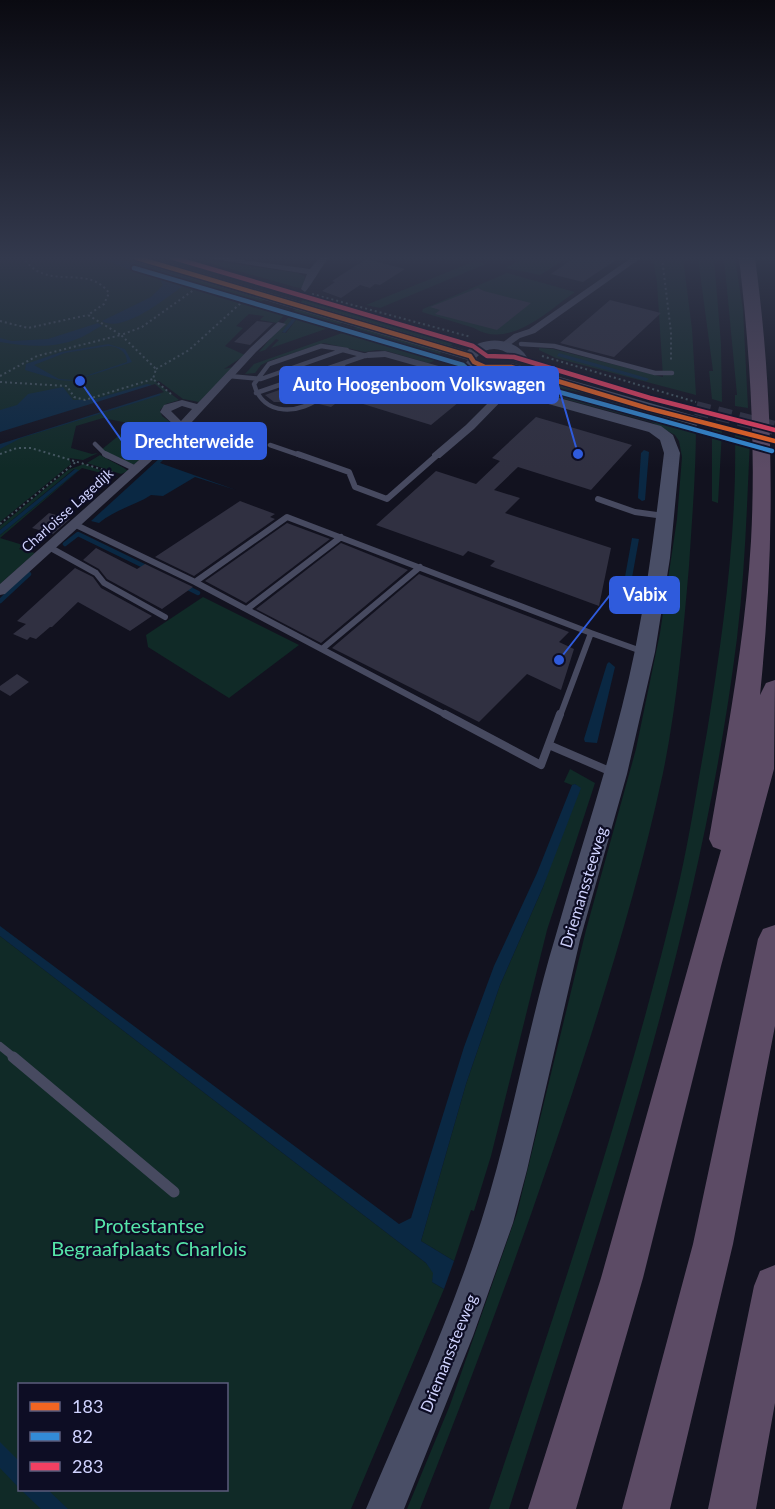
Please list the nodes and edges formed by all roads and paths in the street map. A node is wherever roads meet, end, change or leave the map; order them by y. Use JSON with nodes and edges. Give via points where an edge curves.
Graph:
{"nodes":[{"id":1,"x":110,"y":328,"type":"edge"},
{"id":2,"x":138,"y":328,"type":"edge"},
{"id":3,"x":213,"y":328,"type":"edge"},
{"id":4,"x":277,"y":328,"type":"edge"},
{"id":5,"x":387,"y":328,"type":"edge"},
{"id":6,"x":394,"y":328,"type":"edge"},
{"id":7,"x":436,"y":328,"type":"edge"},
{"id":8,"x":536,"y":328,"type":"edge"},
{"id":9,"x":671,"y":328,"type":"edge"},
{"id":10,"x":754,"y":328,"type":"edge"},
{"id":11,"x":121,"y":335,"type":"junction"},
{"id":12,"x":347,"y":350,"type":"junction"},
{"id":13,"x":367,"y":355,"type":"junction"},
{"id":14,"x":542,"y":357,"type":"junction"},
{"id":15,"x":538,"y":358,"type":"dead end"},
{"id":16,"x":499,"y":360,"type":"junction"},
{"id":17,"x":344,"y":363,"type":"junction"},
{"id":18,"x":156,"y":369,"type":"junction"},
{"id":19,"x":672,"y":373,"type":"joint"},
{"id":20,"x":0,"y":376,"type":"edge"},
{"id":21,"x":232,"y":376,"type":"junction"},
{"id":22,"x":153,"y":379,"type":"junction"},
{"id":23,"x":256,"y":380,"type":"junction"},
{"id":24,"x":0,"y":382,"type":"edge"},
{"id":25,"x":326,"y":392,"type":"junction"},
{"id":26,"x":256,"y":393,"type":"junction"},
{"id":27,"x":316,"y":394,"type":"dead end"},
{"id":28,"x":291,"y":403,"type":"dead end"},
{"id":29,"x":194,"y":406,"type":"junction"},
{"id":30,"x":269,"y":407,"type":"junction"},
{"id":31,"x":696,"y":410,"type":"joint"},
{"id":32,"x":182,"y":427,"type":"junction"},
{"id":33,"x":95,"y":444,"type":"dead end"},
{"id":34,"x":270,"y":446,"type":"dead end"},
{"id":35,"x":0,"y":454,"type":"edge"},
{"id":36,"x":436,"y":456,"type":"joint"},
{"id":37,"x":77,"y":461,"type":"junction"},
{"id":38,"x":132,"y":473,"type":"junction"},
{"id":39,"x":598,"y":499,"type":"dead end"},
{"id":40,"x":666,"y":516,"type":"junction"},
{"id":41,"x":0,"y":524,"type":"edge"},
{"id":42,"x":74,"y":524,"type":"junction"},
{"id":43,"x":341,"y":537,"type":"junction"},
{"id":44,"x":49,"y":547,"type":"junction"},
{"id":45,"x":420,"y":567,"type":"junction"},
{"id":46,"x":195,"y":582,"type":"junction"},
{"id":47,"x":0,"y":591,"type":"edge"},
{"id":48,"x":247,"y":609,"type":"junction"},
{"id":49,"x":165,"y":617,"type":"dead end"},
{"id":50,"x":591,"y":633,"type":"junction"},
{"id":51,"x":321,"y":649,"type":"junction"},
{"id":52,"x":645,"y":652,"type":"junction"},
{"id":53,"x":775,"y":689,"type":"edge"},
{"id":54,"x":549,"y":745,"type":"junction"},
{"id":55,"x":616,"y":774,"type":"junction"},
{"id":56,"x":775,"y":939,"type":"edge"},
{"id":57,"x":704,"y":966,"type":"junction"},
{"id":58,"x":0,"y":1046,"type":"edge"},
{"id":59,"x":174,"y":1192,"type":"dead end"},
{"id":60,"x":775,"y":1286,"type":"edge"},
{"id":61,"x":386,"y":1509,"type":"edge"},
{"id":62,"x":552,"y":1509,"type":"edge"},
{"id":63,"x":646,"y":1509,"type":"edge"},
{"id":64,"x":732,"y":1509,"type":"edge"}],
"edges":[{"from":1,"to":11,"type":"path"},
{"from":2,"to":11,"type":"path"},
{"from":3,"to":18,"type":"path","via":[[189,351]]},
{"from":4,"to":21,"type":"street","name":"Charloisse Lagedijk"},
{"from":5,"to":16,"type":"main road"},
{"from":6,"to":16,"type":"main road"},
{"from":7,"to":16,"type":"path","via":[[459,335]]},
{"from":8,"to":16,"type":"street"},
{"from":9,"to":19,"type":"path"},
{"from":10,"to":57,"type":"highway","via":[[762,411],[760,583]]},
{"from":11,"to":18,"type":"path"},
{"from":11,"to":20,"type":"path","via":[[37,356]]},
{"from":12,"to":13,"type":"lane"},
{"from":12,"to":23,"type":"lane"},
{"from":12,"to":23,"type":"lane","via":[[321,346],[267,365]]},
{"from":13,"to":16,"type":"street","name":"Driemanssteeweg"},
{"from":13,"to":17,"type":"lane"},
{"from":14,"to":15,"type":"path"},
{"from":14,"to":16,"type":"path"},
{"from":14,"to":31,"type":"path"},
{"from":16,"to":19,"type":"lane","via":[[554,346],[656,373]]},
{"from":16,"to":31,"type":"main road"},
{"from":16,"to":36,"type":"street","via":[[470,427]]},
{"from":16,"to":40,"type":"main road","name":"Driemanssteeweg","via":[[663,434],[672,453]]},
{"from":17,"to":25,"type":"lane"},
{"from":17,"to":26,"type":"lane"},
{"from":18,"to":22,"type":"path"},
{"from":21,"to":23,"type":"lane"},
{"from":21,"to":29,"type":"street","name":"Charloisse Lagedijk"},
{"from":22,"to":24,"type":"path","via":[[85,400],[74,397],[70,388],[63,385]]},
{"from":22,"to":29,"type":"path","via":[[170,394]]},
{"from":23,"to":26,"type":"lane"},
{"from":25,"to":27,"type":"lane"},
{"from":25,"to":30,"type":"lane","via":[[301,408]]},
{"from":26,"to":30,"type":"lane"},
{"from":28,"to":30,"type":"lane"},
{"from":29,"to":32,"type":"street","name":"Charloisse Lagedijk"},
{"from":29,"to":32,"type":"street","name":"Charloisse Lagedijk","via":[[175,404],[165,412]]},
{"from":32,"to":38,"type":"street","name":"Charloisse Lagedijk"},
{"from":33,"to":38,"type":"lane","via":[[101,453]]},
{"from":34,"to":36,"type":"lane","via":[[349,472],[355,488],[387,499]]},
{"from":35,"to":37,"type":"path","via":[[31,448]]},
{"from":37,"to":38,"type":"path"},
{"from":37,"to":41,"type":"path"},
{"from":38,"to":42,"type":"street","name":"Charloisse Lagedijk"},
{"from":39,"to":40,"type":"lane","via":[[635,512]]},
{"from":40,"to":52,"type":"main road","name":"Driemanssteeweg"},
{"from":42,"to":44,"type":"street","name":"Charloisse Lagedijk"},
{"from":42,"to":46,"type":"lane"},
{"from":43,"to":45,"type":"lane"},
{"from":43,"to":46,"type":"lane","via":[[287,517]]},
{"from":43,"to":48,"type":"lane"},
{"from":44,"to":47,"type":"street","name":"Charloisse Lagedijk"},
{"from":44,"to":49,"type":"lane"},
{"from":45,"to":50,"type":"lane"},
{"from":45,"to":51,"type":"lane"},
{"from":46,"to":48,"type":"lane"},
{"from":48,"to":51,"type":"lane"},
{"from":50,"to":52,"type":"lane"},
{"from":50,"to":54,"type":"lane"},
{"from":51,"to":54,"type":"lane","via":[[542,765]]},
{"from":52,"to":55,"type":"main road","name":"Driemanssteeweg"},
{"from":53,"to":57,"type":"highway","via":[[760,769]]},
{"from":54,"to":55,"type":"lane"},
{"from":55,"to":61,"type":"main road","name":"Driemanssteeweg","via":[[567,940],[496,1223],[467,1307]]},
{"from":56,"to":63,"type":"highway","via":[[713,1244]]},
{"from":57,"to":62,"type":"highway","via":[[622,1278]]},
{"from":58,"to":59,"type":"lane"},
{"from":60,"to":64,"type":"highway"}]}
